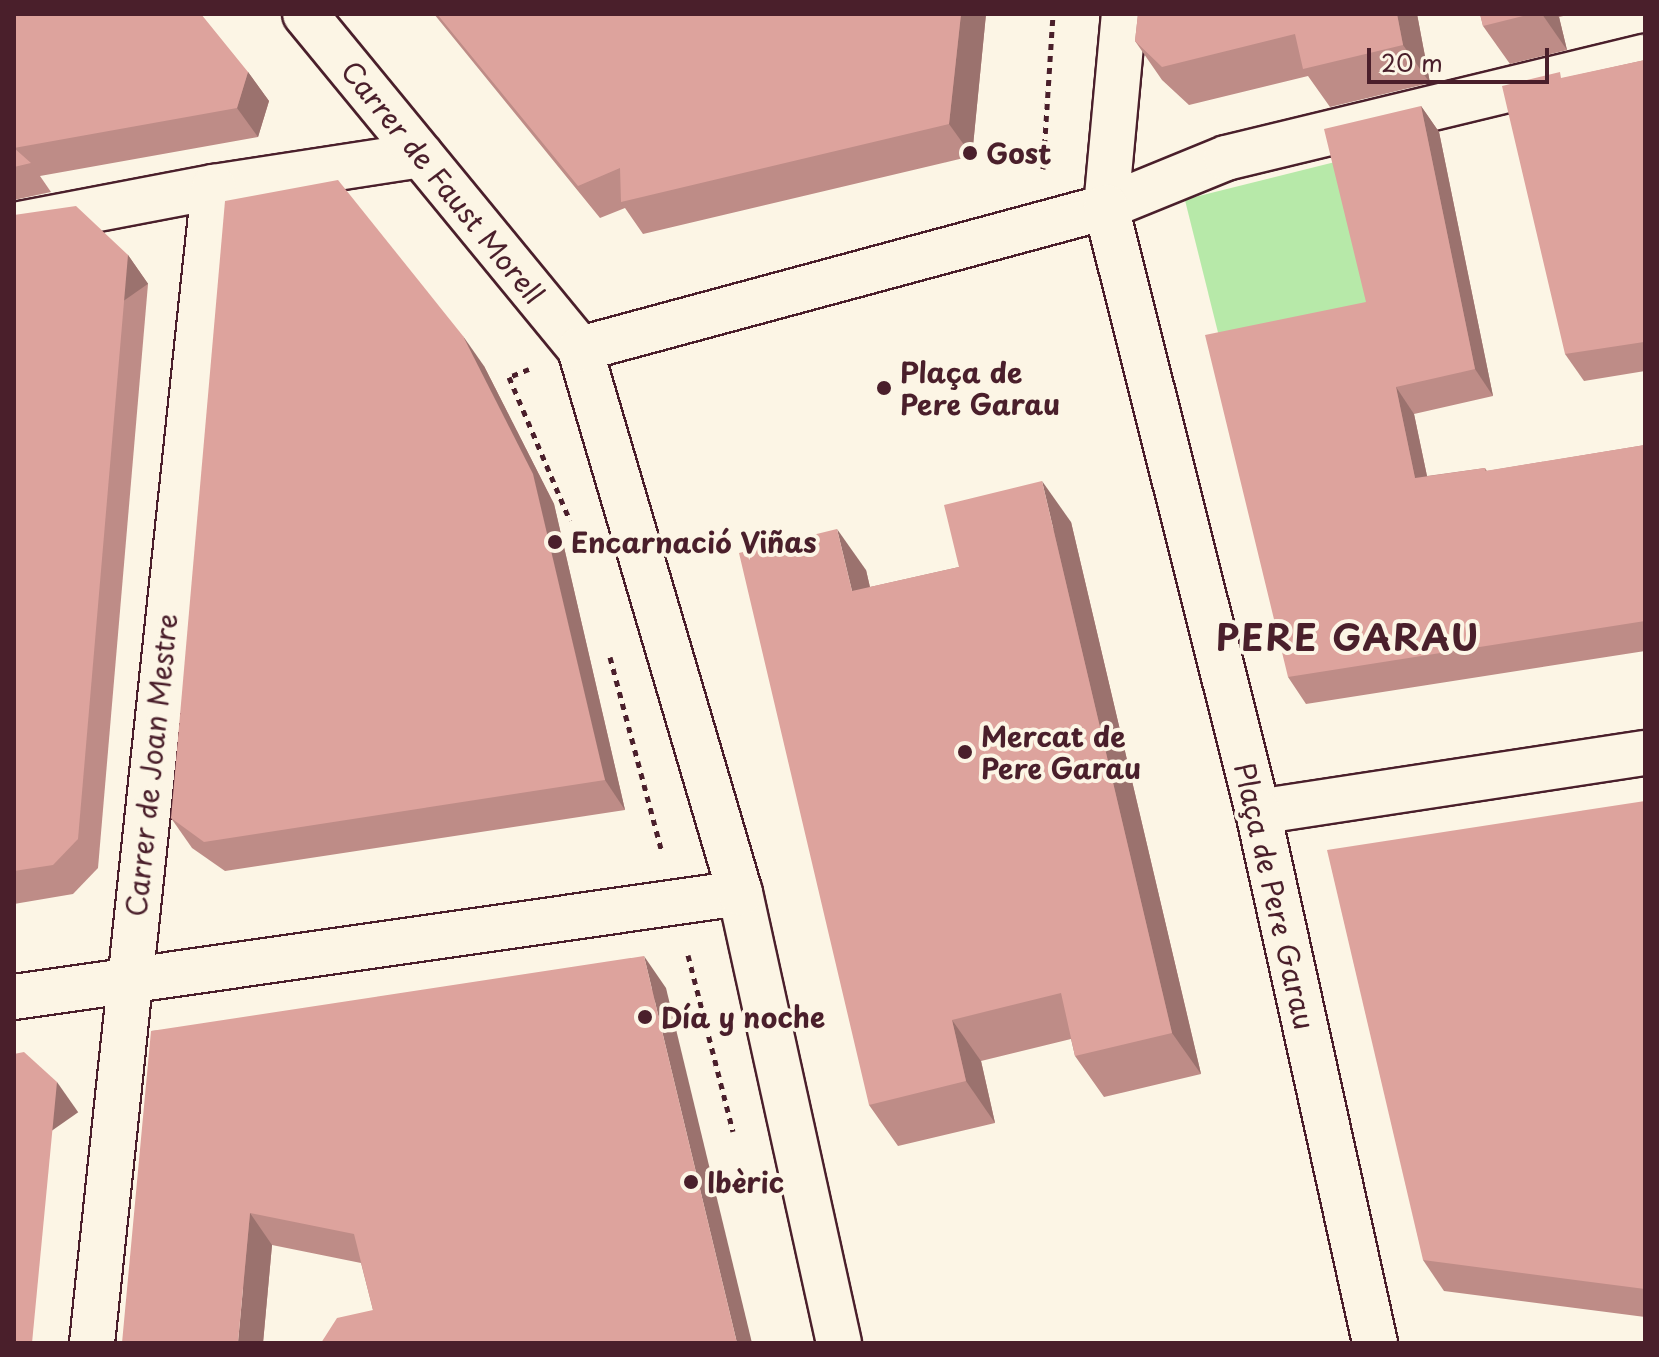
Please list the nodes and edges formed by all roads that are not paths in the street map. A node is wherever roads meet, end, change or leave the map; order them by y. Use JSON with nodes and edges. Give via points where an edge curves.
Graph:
{"nodes":[{"id":1,"x":305,"y":14,"type":"edge"},
{"id":2,"x":1124,"y":14,"type":"edge"},
{"id":3,"x":1645,"y":57,"type":"edge"},
{"id":4,"x":421,"y":155,"type":"junction"},
{"id":5,"x":214,"y":187,"type":"junction"},
{"id":6,"x":1106,"y":207,"type":"junction"},
{"id":7,"x":14,"y":225,"type":"edge"},
{"id":8,"x":580,"y":349,"type":"junction"},
{"id":9,"x":1645,"y":753,"type":"edge"},
{"id":10,"x":1258,"y":812,"type":"junction"},
{"id":11,"x":740,"y":893,"type":"junction"},
{"id":12,"x":127,"y":980,"type":"junction"},
{"id":13,"x":14,"y":997,"type":"edge"},
{"id":14,"x":92,"y":1343,"type":"edge"},
{"id":15,"x":839,"y":1343,"type":"edge"},
{"id":16,"x":1375,"y":1343,"type":"edge"}],
"edges":[{"from":1,"to":4,"type":"street","name":"Carrer de Faust Morell"},
{"from":2,"to":6,"type":"street","name":"Plaça de Pere Garau"},
{"from":3,"to":6,"type":"street","via":[[1226,158]]},
{"from":4,"to":5,"type":"street"},
{"from":4,"to":8,"type":"street","name":"Carrer de Faust Morell"},
{"from":5,"to":7,"type":"street"},
{"from":5,"to":12,"type":"street","name":"Carrer de Joan Mestre"},
{"from":6,"to":8,"type":"street"},
{"from":6,"to":10,"type":"street","name":"Plaça de Pere Garau"},
{"from":8,"to":11,"type":"street"},
{"from":9,"to":10,"type":"street"},
{"from":10,"to":16,"type":"street","name":"Plaça de Pere Garau"},
{"from":11,"to":12,"type":"street"},
{"from":11,"to":15,"type":"street"},
{"from":12,"to":13,"type":"street"},
{"from":12,"to":14,"type":"street","name":"Carrer de Joan Mestre"}]}
